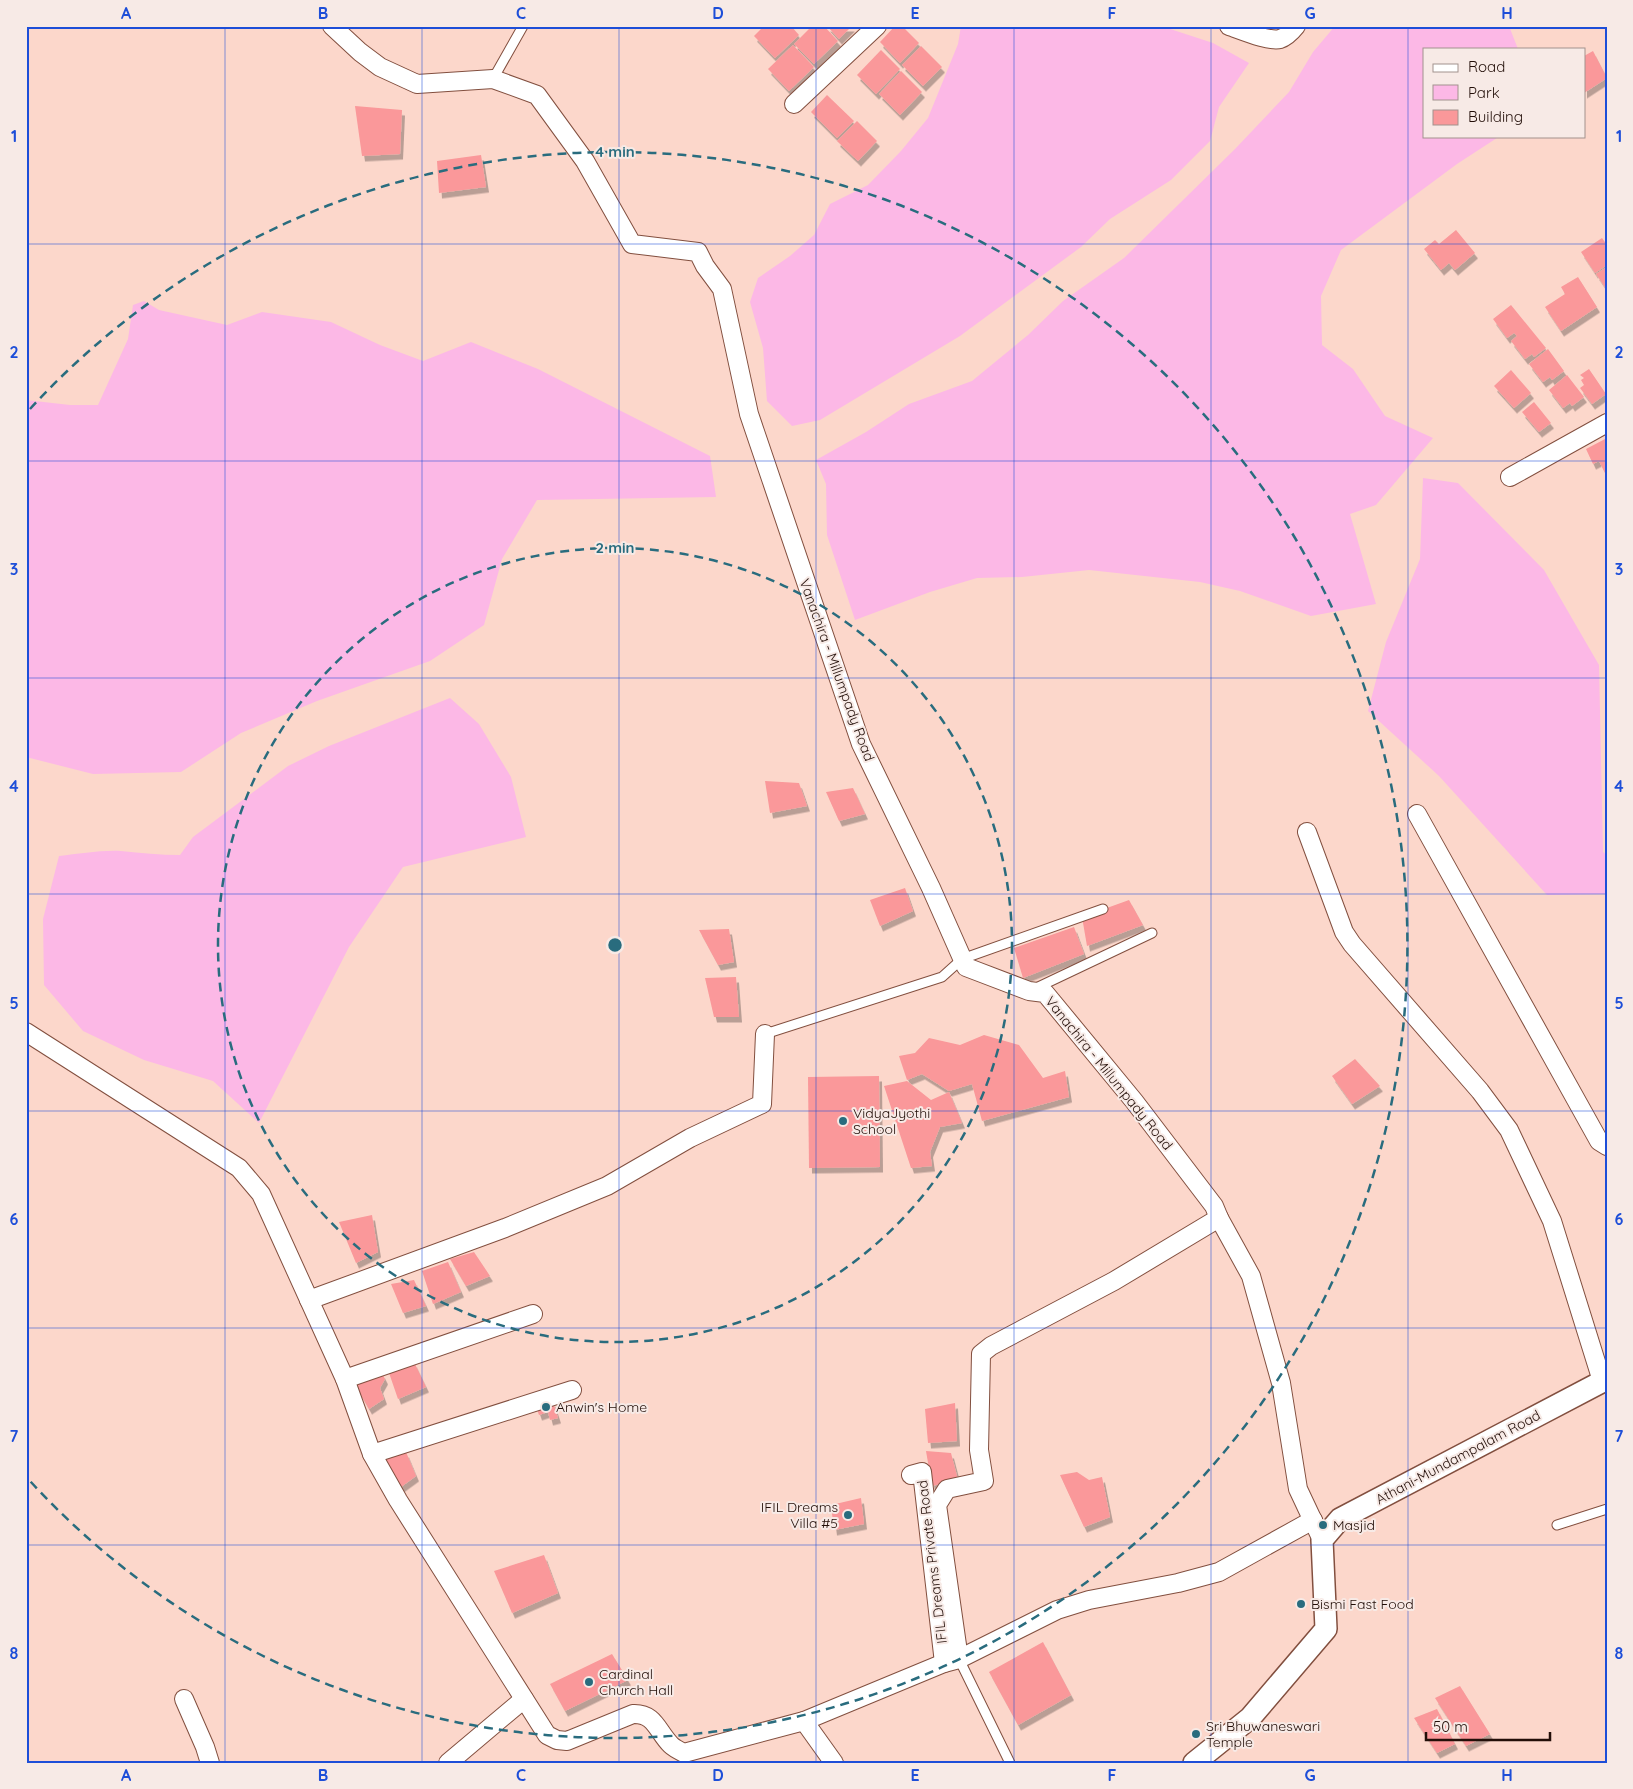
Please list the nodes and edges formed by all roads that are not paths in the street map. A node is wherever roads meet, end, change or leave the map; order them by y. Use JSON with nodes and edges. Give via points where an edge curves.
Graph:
{"nodes":[{"id":1,"x":332,"y":26,"type":"edge"},
{"id":2,"x":523,"y":26,"type":"edge"},
{"id":3,"x":877,"y":26,"type":"edge"},
{"id":4,"x":1229,"y":26,"type":"edge"},
{"id":5,"x":1296,"y":26,"type":"edge"},
{"id":6,"x":493,"y":79,"type":"junction"},
{"id":7,"x":794,"y":104,"type":"dead end"},
{"id":8,"x":1607,"y":423,"type":"edge"},
{"id":9,"x":1510,"y":477,"type":"dead end"},
{"id":10,"x":1418,"y":814,"type":"dead end"},
{"id":11,"x":1307,"y":832,"type":"dead end"},
{"id":12,"x":1103,"y":909,"type":"dead end"},
{"id":13,"x":1152,"y":933,"type":"dead end"},
{"id":14,"x":962,"y":959,"type":"junction"},
{"id":15,"x":1029,"y":991,"type":"junction"},
{"id":16,"x":26,"y":1032,"type":"edge"},
{"id":17,"x":765,"y":1034,"type":"joint"},
{"id":18,"x":1607,"y":1146,"type":"edge"},
{"id":19,"x":1219,"y":1218,"type":"junction"},
{"id":20,"x":309,"y":1300,"type":"junction"},
{"id":21,"x":533,"y":1314,"type":"dead end"},
{"id":22,"x":345,"y":1379,"type":"junction"},
{"id":23,"x":1604,"y":1380,"type":"edge"},
{"id":24,"x":572,"y":1390,"type":"dead end"},
{"id":25,"x":372,"y":1454,"type":"junction"},
{"id":26,"x":912,"y":1475,"type":"dead end"},
{"id":27,"x":931,"y":1504,"type":"junction"},
{"id":28,"x":1607,"y":1509,"type":"edge"},
{"id":29,"x":1313,"y":1520,"type":"junction"},
{"id":30,"x":1557,"y":1525,"type":"dead end"},
{"id":31,"x":1322,"y":1540,"type":"junction"},
{"id":32,"x":951,"y":1661,"type":"junction"},
{"id":33,"x":184,"y":1699,"type":"dead end"},
{"id":34,"x":524,"y":1699,"type":"junction"},
{"id":35,"x":804,"y":1721,"type":"junction"},
{"id":36,"x":210,"y":1763,"type":"edge"},
{"id":37,"x":448,"y":1763,"type":"edge"},
{"id":38,"x":834,"y":1763,"type":"edge"},
{"id":39,"x":1010,"y":1763,"type":"edge"},
{"id":40,"x":1194,"y":1763,"type":"edge"}],
"edges":[{"from":1,"to":6,"type":"street","name":"Vanachira - Millumpady Road","via":[[380,67],[417,84]]},
{"from":2,"to":6,"type":"lane"},
{"from":3,"to":7,"type":"street"},
{"from":4,"to":5,"type":"street","via":[[1272,39],[1281,39]]},
{"from":6,"to":14,"type":"street","name":"Vanachira - Millumpady Road","via":[[537,95],[585,161],[632,244],[698,252],[722,289],[749,414],[861,744]]},
{"from":8,"to":9,"type":"street"},
{"from":10,"to":18,"type":"street","via":[[1600,1141]]},
{"from":11,"to":23,"type":"street","via":[[1344,932],[1352,944],[1480,1090],[1509,1130],[1552,1221]]},
{"from":12,"to":14,"type":"lane"},
{"from":13,"to":15,"type":"lane"},
{"from":14,"to":15,"type":"street","name":"Vanachira - Millumpady Road","via":[[966,967]]},
{"from":14,"to":17,"type":"lane","via":[[942,977]]},
{"from":15,"to":19,"type":"street","name":"Vanachira - Millumpady Road","via":[[1045,994],[1145,1116],[1214,1206]]},
{"from":16,"to":20,"type":"street","via":[[239,1168],[261,1194]]},
{"from":17,"to":20,"type":"street","via":[[762,1104],[690,1138],[607,1186],[505,1228]]},
{"from":19,"to":27,"type":"street","via":[[1114,1282],[981,1354],[979,1450],[984,1481],[947,1489]]},
{"from":19,"to":29,"type":"street","name":"Vanachira - Millumpady Road","via":[[1250,1276],[1282,1383],[1298,1489]]},
{"from":20,"to":22,"type":"street"},
{"from":21,"to":22,"type":"street"},
{"from":22,"to":25,"type":"street"},
{"from":23,"to":31,"type":"street","name":"Athani-Mundampalam Road","via":[[1340,1519]]},
{"from":24,"to":25,"type":"street"},
{"from":25,"to":34,"type":"street"},
{"from":26,"to":27,"type":"street","name":"IFIL Dreams Private Road","via":[[922,1472]]},
{"from":27,"to":32,"type":"street"},
{"from":28,"to":30,"type":"lane"},
{"from":29,"to":31,"type":"street","name":"Vanachira - Millumpady Road"},
{"from":29,"to":32,"type":"street","via":[[1219,1572],[1057,1610]]},
{"from":31,"to":40,"type":"street","via":[[1326,1629],[1250,1718]]},
{"from":32,"to":35,"type":"street"},
{"from":32,"to":39,"type":"lane"},
{"from":33,"to":36,"type":"street"},
{"from":34,"to":35,"type":"street","via":[[547,1735],[556,1740],[567,1741],[633,1714],[643,1714],[652,1720],[672,1746],[684,1753]]},
{"from":34,"to":37,"type":"street"},
{"from":35,"to":38,"type":"street"}]}
